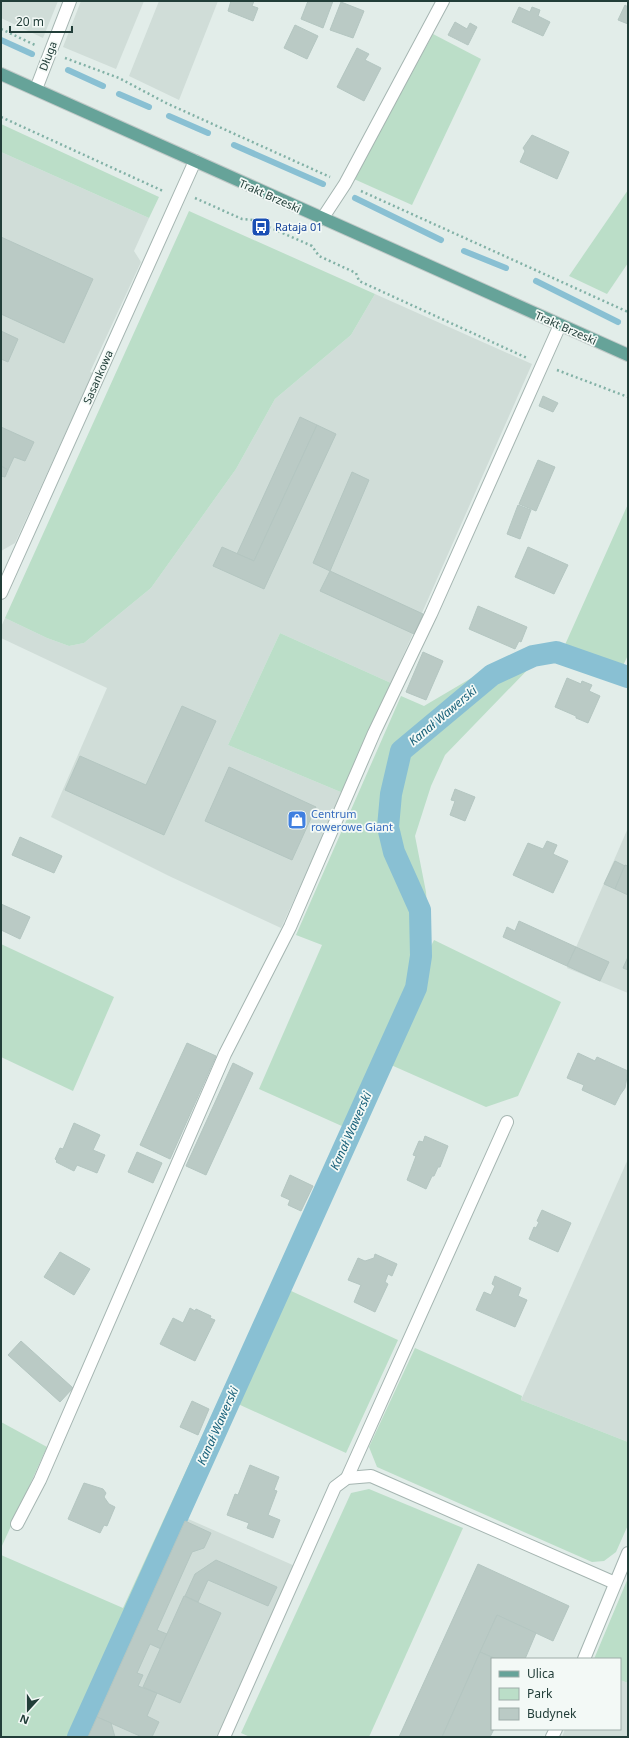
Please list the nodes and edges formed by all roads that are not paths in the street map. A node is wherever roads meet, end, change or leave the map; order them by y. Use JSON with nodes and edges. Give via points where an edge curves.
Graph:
{"nodes":[{"id":1,"x":70,"y":1,"type":"edge"},
{"id":2,"x":443,"y":1,"type":"edge"},
{"id":3,"x":1,"y":74,"type":"edge"},
{"id":4,"x":36,"y":89,"type":"junction"},
{"id":5,"x":195,"y":161,"type":"junction"},
{"id":6,"x":322,"y":219,"type":"junction"},
{"id":7,"x":560,"y":325,"type":"junction"},
{"id":8,"x":628,"y":355,"type":"edge"},
{"id":9,"x":1,"y":593,"type":"edge"},
{"id":10,"x":507,"y":1122,"type":"dead end"},
{"id":11,"x":347,"y":1478,"type":"junction"},
{"id":12,"x":17,"y":1524,"type":"dead end"},
{"id":13,"x":628,"y":1553,"type":"edge"},
{"id":14,"x":615,"y":1583,"type":"junction"},
{"id":15,"x":584,"y":1658,"type":"edge"},
{"id":16,"x":224,"y":1737,"type":"edge"}],
"edges":[{"from":1,"to":4,"type":"street","name":"Długa"},
{"from":2,"to":6,"type":"street","via":[[345,184]]},
{"from":3,"to":4,"type":"main road","name":"Trakt Brzeski"},
{"from":4,"to":5,"type":"main road","name":"Trakt Brzeski"},
{"from":5,"to":6,"type":"main road","name":"Trakt Brzeski"},
{"from":5,"to":9,"type":"street","name":"Sasankowa"},
{"from":6,"to":7,"type":"main road","name":"Trakt Brzeski"},
{"from":7,"to":8,"type":"main road","name":"Trakt Brzeski"},
{"from":7,"to":12,"type":"street","via":[[431,614],[374,734],[290,927],[225,1054],[52,1451]]},
{"from":10,"to":11,"type":"street"},
{"from":11,"to":14,"type":"street","via":[[371,1476]]},
{"from":11,"to":16,"type":"street","via":[[335,1487]]},
{"from":13,"to":14,"type":"street"},
{"from":14,"to":15,"type":"street"}]}
